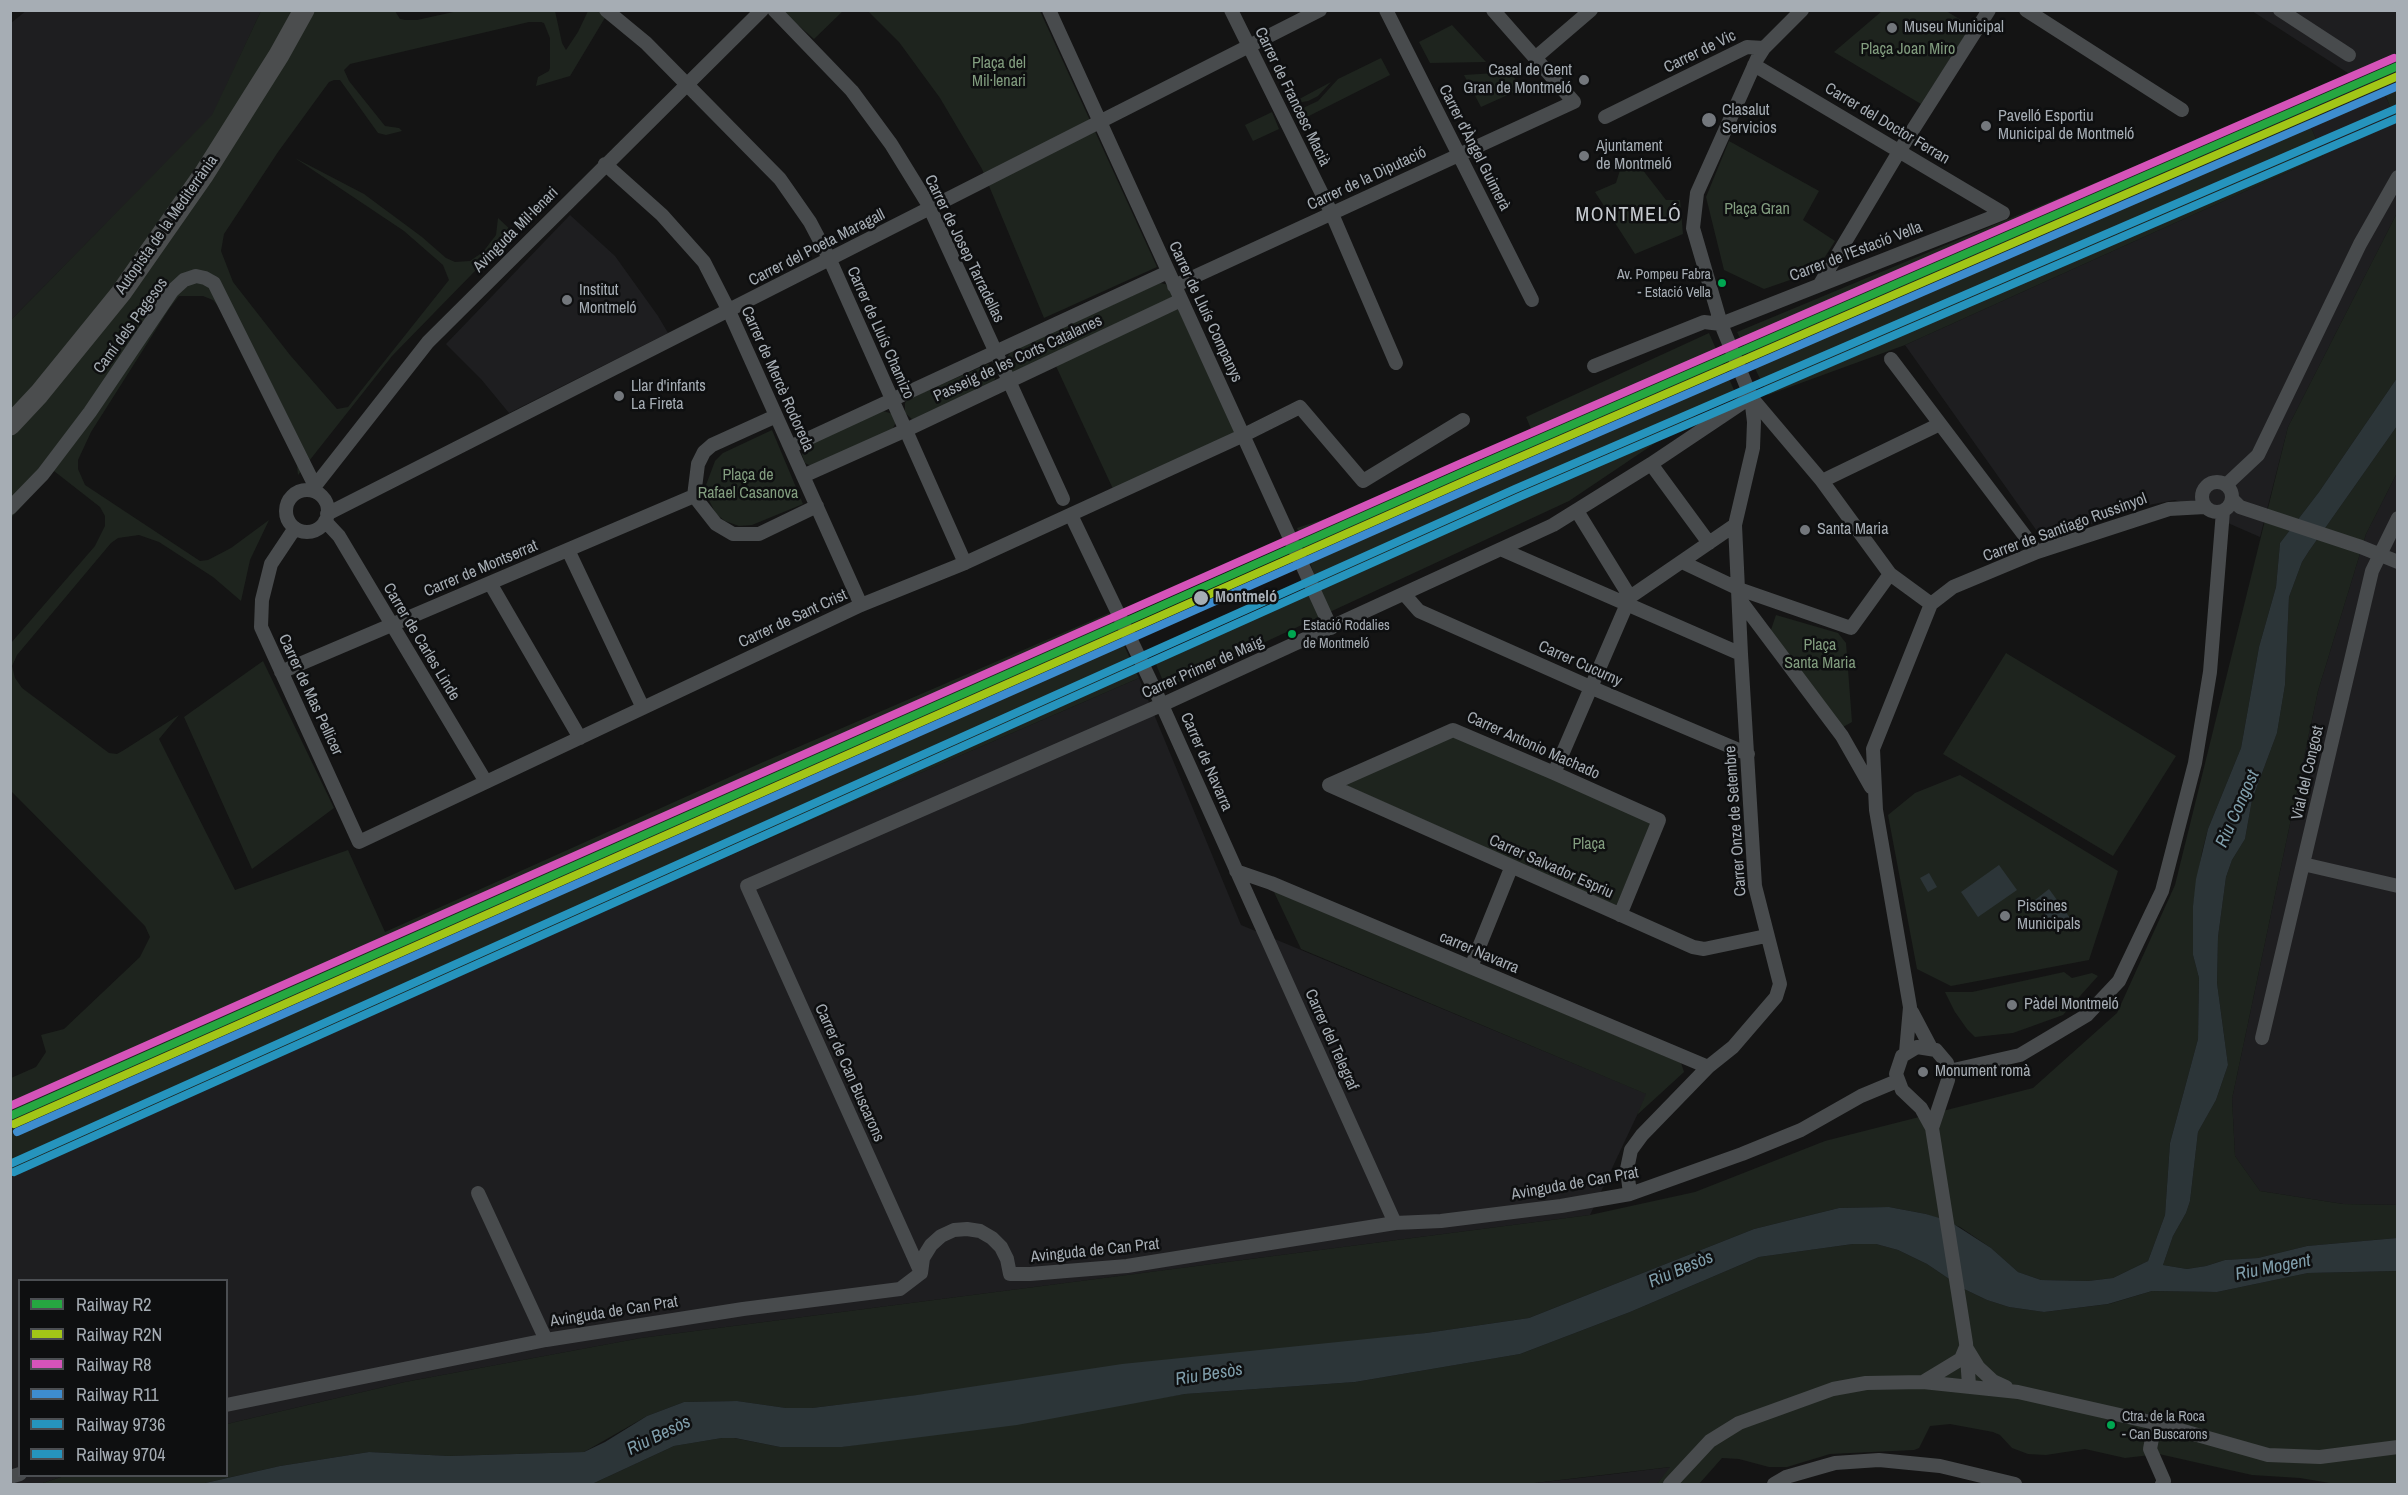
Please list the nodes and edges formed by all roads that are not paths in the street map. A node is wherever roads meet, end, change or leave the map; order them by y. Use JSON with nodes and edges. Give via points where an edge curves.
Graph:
{"nodes":[{"id":1,"x":291,"y":10,"type":"edge"},
{"id":2,"x":304,"y":10,"type":"edge"},
{"id":3,"x":606,"y":10,"type":"edge"},
{"id":4,"x":762,"y":10,"type":"edge"},
{"id":5,"x":774,"y":10,"type":"edge"},
{"id":6,"x":1231,"y":10,"type":"edge"},
{"id":7,"x":1320,"y":10,"type":"edge"},
{"id":8,"x":1386,"y":10,"type":"edge"},
{"id":9,"x":1493,"y":10,"type":"edge"},
{"id":10,"x":1591,"y":10,"type":"edge"},
{"id":11,"x":1802,"y":10,"type":"edge"},
{"id":12,"x":1989,"y":10,"type":"edge"},
{"id":13,"x":2025,"y":10,"type":"edge"},
{"id":14,"x":2280,"y":10,"type":"edge"},
{"id":15,"x":1052,"y":11,"type":"edge"},
{"id":16,"x":1249,"y":47,"type":"junction"},
{"id":17,"x":1764,"y":48,"type":"junction"},
{"id":18,"x":2349,"y":55,"type":"dead end"},
{"id":19,"x":1535,"y":58,"type":"junction"},
{"id":20,"x":1754,"y":65,"type":"junction"},
{"id":21,"x":687,"y":84,"type":"junction"},
{"id":22,"x":2182,"y":110,"type":"dead end"},
{"id":23,"x":1605,"y":117,"type":"dead end"},
{"id":24,"x":1100,"y":123,"type":"junction"},
{"id":25,"x":1900,"y":150,"type":"junction"},
{"id":26,"x":1458,"y":154,"type":"junction"},
{"id":27,"x":605,"y":164,"type":"junction"},
{"id":28,"x":2397,"y":177,"type":"edge"},
{"id":29,"x":929,"y":209,"type":"junction"},
{"id":30,"x":2003,"y":213,"type":"joint"},
{"id":31,"x":1332,"y":214,"type":"junction"},
{"id":32,"x":830,"y":260,"type":"junction"},
{"id":33,"x":1168,"y":272,"type":"junction"},
{"id":34,"x":1820,"y":284,"type":"junction"},
{"id":35,"x":1174,"y":286,"type":"junction"},
{"id":36,"x":121,"y":293,"type":"junction"},
{"id":37,"x":1181,"y":300,"type":"junction"},
{"id":38,"x":1532,"y":300,"type":"dead end"},
{"id":39,"x":729,"y":311,"type":"junction"},
{"id":40,"x":1721,"y":324,"type":"junction"},
{"id":41,"x":995,"y":351,"type":"junction"},
{"id":42,"x":1890,"y":359,"type":"dead end"},
{"id":43,"x":1396,"y":363,"type":"dead end"},
{"id":44,"x":1594,"y":366,"type":"dead end"},
{"id":45,"x":1009,"y":382,"type":"junction"},
{"id":46,"x":1751,"y":397,"type":"junction"},
{"id":47,"x":892,"y":399,"type":"junction"},
{"id":48,"x":776,"y":416,"type":"junction"},
{"id":49,"x":1462,"y":420,"type":"dead end"},
{"id":50,"x":1940,"y":424,"type":"junction"},
{"id":51,"x":10,"y":425,"type":"edge"},
{"id":52,"x":1777,"y":429,"type":"junction"},
{"id":53,"x":906,"y":430,"type":"junction"},
{"id":54,"x":1244,"y":435,"type":"junction"},
{"id":55,"x":1754,"y":438,"type":"junction"},
{"id":56,"x":790,"y":447,"type":"junction"},
{"id":57,"x":1651,"y":464,"type":"junction"},
{"id":58,"x":803,"y":476,"type":"junction"},
{"id":59,"x":1822,"y":481,"type":"junction"},
{"id":60,"x":2226,"y":485,"type":"junction"},
{"id":61,"x":315,"y":489,"type":"junction"},
{"id":62,"x":694,"y":496,"type":"junction"},
{"id":63,"x":1063,"y":499,"type":"dead end"},
{"id":64,"x":2232,"y":499,"type":"junction"},
{"id":65,"x":817,"y":506,"type":"junction"},
{"id":66,"x":2205,"y":507,"type":"junction"},
{"id":67,"x":10,"y":508,"type":"edge"},
{"id":68,"x":1577,"y":511,"type":"junction"},
{"id":69,"x":2223,"y":511,"type":"junction"},
{"id":70,"x":1071,"y":515,"type":"junction"},
{"id":71,"x":326,"y":517,"type":"junction"},
{"id":72,"x":2397,"y":518,"type":"edge"},
{"id":73,"x":1735,"y":525,"type":"junction"},
{"id":74,"x":295,"y":528,"type":"junction"},
{"id":75,"x":1709,"y":543,"type":"junction"},
{"id":76,"x":568,"y":550,"type":"junction"},
{"id":77,"x":1503,"y":550,"type":"junction"},
{"id":78,"x":2037,"y":552,"type":"junction"},
{"id":79,"x":2379,"y":554,"type":"junction"},
{"id":80,"x":1682,"y":562,"type":"junction"},
{"id":81,"x":2397,"y":562,"type":"edge"},
{"id":82,"x":966,"y":563,"type":"junction"},
{"id":83,"x":1890,"y":574,"type":"junction"},
{"id":84,"x":490,"y":583,"type":"junction"},
{"id":85,"x":1405,"y":595,"type":"junction"},
{"id":86,"x":1740,"y":595,"type":"junction"},
{"id":87,"x":1629,"y":601,"type":"junction"},
{"id":88,"x":1931,"y":604,"type":"junction"},
{"id":89,"x":861,"y":605,"type":"junction"},
{"id":90,"x":392,"y":625,"type":"junction"},
{"id":91,"x":1331,"y":628,"type":"junction"},
{"id":92,"x":1741,"y":654,"type":"junction"},
{"id":93,"x":281,"y":672,"type":"junction"},
{"id":94,"x":1590,"y":687,"type":"junction"},
{"id":95,"x":1162,"y":705,"type":"junction"},
{"id":96,"x":643,"y":708,"type":"junction"},
{"id":97,"x":580,"y":738,"type":"junction"},
{"id":98,"x":1873,"y":749,"type":"junction"},
{"id":99,"x":1853,"y":753,"type":"junction"},
{"id":100,"x":1748,"y":754,"type":"junction"},
{"id":101,"x":1554,"y":773,"type":"junction"},
{"id":102,"x":486,"y":782,"type":"junction"},
{"id":103,"x":1329,"y":785,"type":"joint"},
{"id":104,"x":1874,"y":792,"type":"junction"},
{"id":105,"x":359,"y":842,"type":"joint"},
{"id":106,"x":2303,"y":864,"type":"junction"},
{"id":107,"x":1511,"y":868,"type":"junction"},
{"id":108,"x":1236,"y":871,"type":"junction"},
{"id":109,"x":747,"y":886,"type":"joint"},
{"id":110,"x":2397,"y":886,"type":"edge"},
{"id":111,"x":1620,"y":915,"type":"junction"},
{"id":112,"x":1766,"y":936,"type":"junction"},
{"id":113,"x":1471,"y":967,"type":"junction"},
{"id":114,"x":1910,"y":1007,"type":"junction"},
{"id":115,"x":2262,"y":1038,"type":"dead end"},
{"id":116,"x":1931,"y":1048,"type":"junction"},
{"id":117,"x":1906,"y":1052,"type":"junction"},
{"id":118,"x":1708,"y":1067,"type":"junction"},
{"id":119,"x":1949,"y":1071,"type":"junction"},
{"id":120,"x":1897,"y":1081,"type":"junction"},
{"id":121,"x":1944,"y":1089,"type":"junction"},
{"id":122,"x":1911,"y":1096,"type":"junction"},
{"id":123,"x":1932,"y":1128,"type":"junction"},
{"id":124,"x":478,"y":1193,"type":"dead end"},
{"id":125,"x":1630,"y":1194,"type":"junction"},
{"id":126,"x":1395,"y":1222,"type":"junction"},
{"id":127,"x":921,"y":1273,"type":"junction"},
{"id":128,"x":546,"y":1340,"type":"junction"},
{"id":129,"x":1965,"y":1342,"type":"junction"},
{"id":130,"x":1923,"y":1382,"type":"junction"},
{"id":131,"x":1969,"y":1385,"type":"junction"},
{"id":132,"x":2018,"y":1392,"type":"junction"},
{"id":133,"x":228,"y":1406,"type":"edge"},
{"id":134,"x":2155,"y":1423,"type":"junction"},
{"id":135,"x":2397,"y":1447,"type":"edge"},
{"id":136,"x":2005,"y":1483,"type":"edge"},
{"id":137,"x":1670,"y":1485,"type":"edge"},
{"id":138,"x":1774,"y":1485,"type":"edge"},
{"id":139,"x":2163,"y":1485,"type":"edge"}],
"edges":[{"from":1,"to":36,"type":"highway"},
{"from":2,"to":36,"type":"highway","name":"Autopista de la Mediterrània","via":[[204,174]]},
{"from":3,"to":21,"type":"street","name":"Carrer de Lluís Chamizo"},
{"from":4,"to":21,"type":"street","name":"Avinguda Mil·lenari"},
{"from":5,"to":29,"type":"street","name":"Carrer de Josep Tarradellas","via":[[852,91],[891,144]]},
{"from":6,"to":16,"type":"street","name":"Carrer de Francesc Macià"},
{"from":7,"to":16,"type":"street","name":"Carrer del Poeta Maragall"},
{"from":8,"to":26,"type":"street","name":"Carrer d'Àngel Guimerà"},
{"from":9,"to":19,"type":"street"},
{"from":10,"to":19,"type":"street"},
{"from":11,"to":17,"type":"street"},
{"from":12,"to":25,"type":"street"},
{"from":13,"to":22,"type":"street"},
{"from":14,"to":18,"type":"street"},
{"from":15,"to":24,"type":"street","name":"Carrer de Lluís Companys"},
{"from":16,"to":24,"type":"street","name":"Carrer del Poeta Maragall"},
{"from":16,"to":31,"type":"street","name":"Carrer de Francesc Macià"},
{"from":17,"to":20,"type":"street"},
{"from":17,"to":23,"type":"street","name":"Carrer de Vic","via":[[1747,47]]},
{"from":19,"to":26,"type":"street","name":"Carrer de la Diputació","via":[[1574,102]]},
{"from":20,"to":25,"type":"street","name":"Carrer del Doctor Ferran"},
{"from":20,"to":40,"type":"street","via":[[1696,193],[1693,228]]},
{"from":21,"to":27,"type":"street","name":"Avinguda Mil·lenari"},
{"from":21,"to":32,"type":"street","name":"Carrer de Lluís Chamizo","via":[[780,179]]},
{"from":24,"to":29,"type":"street","name":"Carrer del Poeta Maragall"},
{"from":24,"to":33,"type":"street","name":"Carrer de Lluís Companys"},
{"from":25,"to":30,"type":"street","name":"Carrer del Doctor Ferran"},
{"from":25,"to":34,"type":"street"},
{"from":26,"to":31,"type":"street","name":"Carrer de la Diputació"},
{"from":26,"to":38,"type":"street","name":"Carrer d'Àngel Guimerà"},
{"from":27,"to":39,"type":"street","name":"Carrer de Mercè Rodoreda","via":[[662,215],[704,262]]},
{"from":27,"to":61,"type":"street","name":"Avinguda Mil·lenari","via":[[428,342]]},
{"from":28,"to":60,"type":"street","via":[[2360,244],[2258,455]]},
{"from":29,"to":32,"type":"street","name":"Carrer del Poeta Maragall"},
{"from":29,"to":41,"type":"street","name":"Carrer de Josep Tarradellas"},
{"from":30,"to":34,"type":"street","name":"Carrer de l'Estació Vella"},
{"from":31,"to":35,"type":"street","name":"Carrer de la Diputació"},
{"from":31,"to":43,"type":"street","name":"Carrer de Francesc Macià"},
{"from":32,"to":39,"type":"street","name":"Carrer del Poeta Maragall"},
{"from":32,"to":47,"type":"street","name":"Carrer de Lluís Chamizo"},
{"from":33,"to":35,"type":"street","name":"Carrer de Lluís Companys"},
{"from":33,"to":41,"type":"street","name":"Passeig de les Corts Catalanes"},
{"from":34,"to":40,"type":"street","name":"Carrer de l'Estació Vella"},
{"from":35,"to":37,"type":"street","name":"Carrer de Lluís Companys"},
{"from":36,"to":51,"type":"highway","name":"Autopista de la Mediterrània"},
{"from":37,"to":45,"type":"street","name":"Passeig de les Corts Catalanes"},
{"from":37,"to":54,"type":"street","name":"Carrer de Lluís Companys"},
{"from":39,"to":48,"type":"street","name":"Carrer de Mercè Rodoreda"},
{"from":39,"to":71,"type":"street","name":"Carrer del Poeta Maragall"},
{"from":40,"to":44,"type":"street","name":"Carrer de l'Estació Vella","via":[[1704,322]]},
{"from":40,"to":46,"type":"street"},
{"from":41,"to":45,"type":"street","name":"Carrer de Josep Tarradellas"},
{"from":41,"to":47,"type":"street","name":"Passeig de les Corts Catalanes"},
{"from":42,"to":50,"type":"street"},
{"from":45,"to":53,"type":"street","name":"Passeig de les Corts Catalanes"},
{"from":45,"to":63,"type":"street","name":"Carrer de Josep Tarradellas"},
{"from":46,"to":52,"type":"street"},
{"from":46,"to":55,"type":"street","name":"Carrer Onze de Setembre"},
{"from":46,"to":57,"type":"street","name":"Carrer Primer de Maig"},
{"from":47,"to":53,"type":"street","name":"Carrer de Lluís Chamizo"},
{"from":47,"to":56,"type":"street","name":"Passeig de les Corts Catalanes"},
{"from":48,"to":56,"type":"street","name":"Carrer de Mercè Rodoreda"},
{"from":48,"to":62,"type":"street","via":[[712,445],[698,464]]},
{"from":49,"to":54,"type":"street","name":"Carrer de Sant Crist","via":[[1363,481],[1300,407]]},
{"from":50,"to":59,"type":"street"},
{"from":50,"to":78,"type":"street"},
{"from":52,"to":55,"type":"street","via":[[1765,428]]},
{"from":52,"to":59,"type":"street"},
{"from":53,"to":58,"type":"street","name":"Passeig de les Corts Catalanes"},
{"from":53,"to":82,"type":"street","name":"Carrer de Lluís Chamizo"},
{"from":54,"to":70,"type":"street","name":"Carrer de Sant Crist"},
{"from":54,"to":91,"type":"street","name":"Carrer de Lluís Companys"},
{"from":55,"to":73,"type":"street","name":"Carrer Onze de Setembre"},
{"from":56,"to":58,"type":"street","name":"Carrer de Mercè Rodoreda"},
{"from":57,"to":68,"type":"street","name":"Carrer Primer de Maig"},
{"from":57,"to":75,"type":"street"},
{"from":58,"to":65,"type":"street","name":"Carrer de Mercè Rodoreda"},
{"from":59,"to":83,"type":"street"},
{"from":60,"to":64,"type":"street"},
{"from":60,"to":66,"type":"street","via":[[2215,482],[2206,486],[2201,496]]},
{"from":61,"to":67,"type":"street","name":"Camí dels Pagesos","via":[[214,283],[196,276],[172,291],[90,412],[43,474]]},
{"from":61,"to":71,"type":"street","via":[[324,499]]},
{"from":61,"to":74,"type":"street","via":[[300,490],[289,499],[286,514]]},
{"from":62,"to":65,"type":"street","via":[[716,524],[733,534],[759,534]]},
{"from":62,"to":76,"type":"street","name":"Carrer de Montserrat"},
{"from":64,"to":69,"type":"street"},
{"from":64,"to":79,"type":"street","via":[[2240,507]]},
{"from":65,"to":89,"type":"street","name":"Carrer de Mercè Rodoreda"},
{"from":66,"to":69,"type":"street"},
{"from":66,"to":78,"type":"street","name":"Carrer de Santiago Russinyol","via":[[2169,509]]},
{"from":68,"to":77,"type":"street","name":"Carrer Primer de Maig"},
{"from":68,"to":87,"type":"street"},
{"from":69,"to":119,"type":"street","via":[[2210,672],[2195,763],[2162,891],[2119,981],[2087,1015],[2020,1055]]},
{"from":70,"to":82,"type":"street","name":"Carrer de Sant Crist"},
{"from":70,"to":95,"type":"street","name":"Carrer de Navarra"},
{"from":71,"to":74,"type":"street","via":[[321,526],[309,531]]},
{"from":71,"to":90,"type":"street","name":"Carrer de Carles Linde"},
{"from":72,"to":79,"type":"street","name":"Vial del Congost"},
{"from":73,"to":75,"type":"street"},
{"from":73,"to":86,"type":"street","name":"Carrer Onze de Setembre"},
{"from":74,"to":93,"type":"street","name":"Carrer de Mas Pellicer","via":[[271,564],[262,600],[261,627]]},
{"from":75,"to":80,"type":"street"},
{"from":76,"to":84,"type":"street","name":"Carrer de Montserrat"},
{"from":76,"to":96,"type":"street"},
{"from":77,"to":85,"type":"street","name":"Carrer Primer de Maig"},
{"from":77,"to":87,"type":"street"},
{"from":78,"to":88,"type":"street","name":"Carrer de Santiago Russinyol","via":[[1953,587]]},
{"from":79,"to":81,"type":"street"},
{"from":79,"to":106,"type":"street","name":"Vial del Congost"},
{"from":80,"to":86,"type":"street"},
{"from":80,"to":87,"type":"street"},
{"from":82,"to":89,"type":"street","name":"Carrer de Sant Crist"},
{"from":83,"to":86,"type":"street","via":[[1851,628]]},
{"from":83,"to":88,"type":"street"},
{"from":84,"to":90,"type":"street","name":"Carrer de Montserrat"},
{"from":84,"to":97,"type":"street"},
{"from":85,"to":91,"type":"street","name":"Carrer Primer de Maig"},
{"from":85,"to":94,"type":"street","name":"Carrer Cucurny","via":[[1419,611]]},
{"from":86,"to":92,"type":"street","name":"Carrer Onze de Setembre"},
{"from":86,"to":99,"type":"street"},
{"from":87,"to":92,"type":"street"},
{"from":87,"to":94,"type":"street"},
{"from":88,"to":98,"type":"street"},
{"from":89,"to":96,"type":"street","name":"Carrer de Sant Crist"},
{"from":90,"to":93,"type":"street","name":"Carrer de Montserrat"},
{"from":90,"to":102,"type":"street","name":"Carrer de Carles Linde"},
{"from":91,"to":95,"type":"street","name":"Carrer Primer de Maig"},
{"from":92,"to":100,"type":"street","name":"Carrer Onze de Setembre"},
{"from":93,"to":105,"type":"street","name":"Carrer de Mas Pellicer"},
{"from":94,"to":100,"type":"street","name":"Carrer Cucurny"},
{"from":94,"to":101,"type":"street"},
{"from":95,"to":108,"type":"street","name":"Carrer de Navarra"},
{"from":95,"to":109,"type":"street","name":"Carrer Primer de Maig"},
{"from":96,"to":97,"type":"street","name":"Carrer de Sant Crist"},
{"from":97,"to":102,"type":"street","name":"Carrer de Sant Crist"},
{"from":98,"to":99,"type":"street"},
{"from":98,"to":104,"type":"street"},
{"from":99,"to":104,"type":"street"},
{"from":100,"to":112,"type":"street","name":"Carrer Onze de Setembre","via":[[1755,886]]},
{"from":101,"to":103,"type":"street","name":"Carrer Antonio Machado","via":[[1453,729]]},
{"from":101,"to":111,"type":"street","name":"Carrer Antonio Machado","via":[[1659,820]]},
{"from":102,"to":105,"type":"street","name":"Carrer de Sant Crist"},
{"from":103,"to":107,"type":"street","name":"Carrer Salvador Espriu"},
{"from":104,"to":114,"type":"street"},
{"from":106,"to":110,"type":"street"},
{"from":106,"to":115,"type":"street","name":"Vial del Congost"},
{"from":107,"to":111,"type":"street","name":"Carrer Salvador Espriu"},
{"from":107,"to":113,"type":"street"},
{"from":108,"to":113,"type":"street","name":"carrer Navarra"},
{"from":108,"to":126,"type":"street","name":"Carrer del Telegraf"},
{"from":109,"to":127,"type":"street","name":"Carrer de Can Buscarons"},
{"from":111,"to":112,"type":"street","name":"Carrer Salvador Espriu","via":[[1704,950]]},
{"from":112,"to":118,"type":"street","name":"Carrer Onze de Setembre","via":[[1780,984],[1776,997],[1733,1047]]},
{"from":113,"to":118,"type":"street","name":"carrer Navarra"},
{"from":114,"to":116,"type":"street"},
{"from":114,"to":117,"type":"street"},
{"from":116,"to":117,"type":"street","via":[[1917,1047]]},
{"from":116,"to":119,"type":"street","via":[[1942,1055]]},
{"from":117,"to":120,"type":"street","via":[[1897,1067]]},
{"from":118,"to":125,"type":"street","name":"Carrer Onze de Setembre","via":[[1631,1150],[1627,1169]]},
{"from":119,"to":121,"type":"street"},
{"from":120,"to":122,"type":"street"},
{"from":120,"to":125,"type":"street","name":"Avinguda de Can Prat","via":[[1742,1155]]},
{"from":121,"to":122,"type":"street","via":[[1930,1098]]},
{"from":121,"to":123,"type":"street"},
{"from":122,"to":123,"type":"street"},
{"from":123,"to":129,"type":"street"},
{"from":124,"to":128,"type":"street"},
{"from":125,"to":126,"type":"street","name":"Avinguda de Can Prat","via":[[1441,1221]]},
{"from":126,"to":127,"type":"street","name":"Avinguda de Can Prat","via":[[1147,1263],[1030,1274],[1010,1274],[1001,1247],[980,1231],[954,1230],[931,1245],[923,1258]]},
{"from":127,"to":128,"type":"street","name":"Avinguda de Can Prat","via":[[900,1289]]},
{"from":128,"to":133,"type":"street","name":"Avinguda de Can Prat"},
{"from":129,"to":130,"type":"street","via":[[1961,1359]]},
{"from":129,"to":131,"type":"street"},
{"from":129,"to":132,"type":"street","via":[[1978,1367],[1993,1382]]},
{"from":130,"to":131,"type":"street"},
{"from":130,"to":137,"type":"street","via":[[1848,1385],[1753,1416],[1710,1441]]},
{"from":131,"to":132,"type":"street"},
{"from":132,"to":134,"type":"street"},
{"from":134,"to":135,"type":"street","via":[[2268,1455],[2320,1457]]},
{"from":134,"to":139,"type":"street","via":[[2150,1449]]},
{"from":136,"to":138,"type":"street","via":[[1940,1466],[1879,1460],[1835,1463],[1786,1477]]}]}
